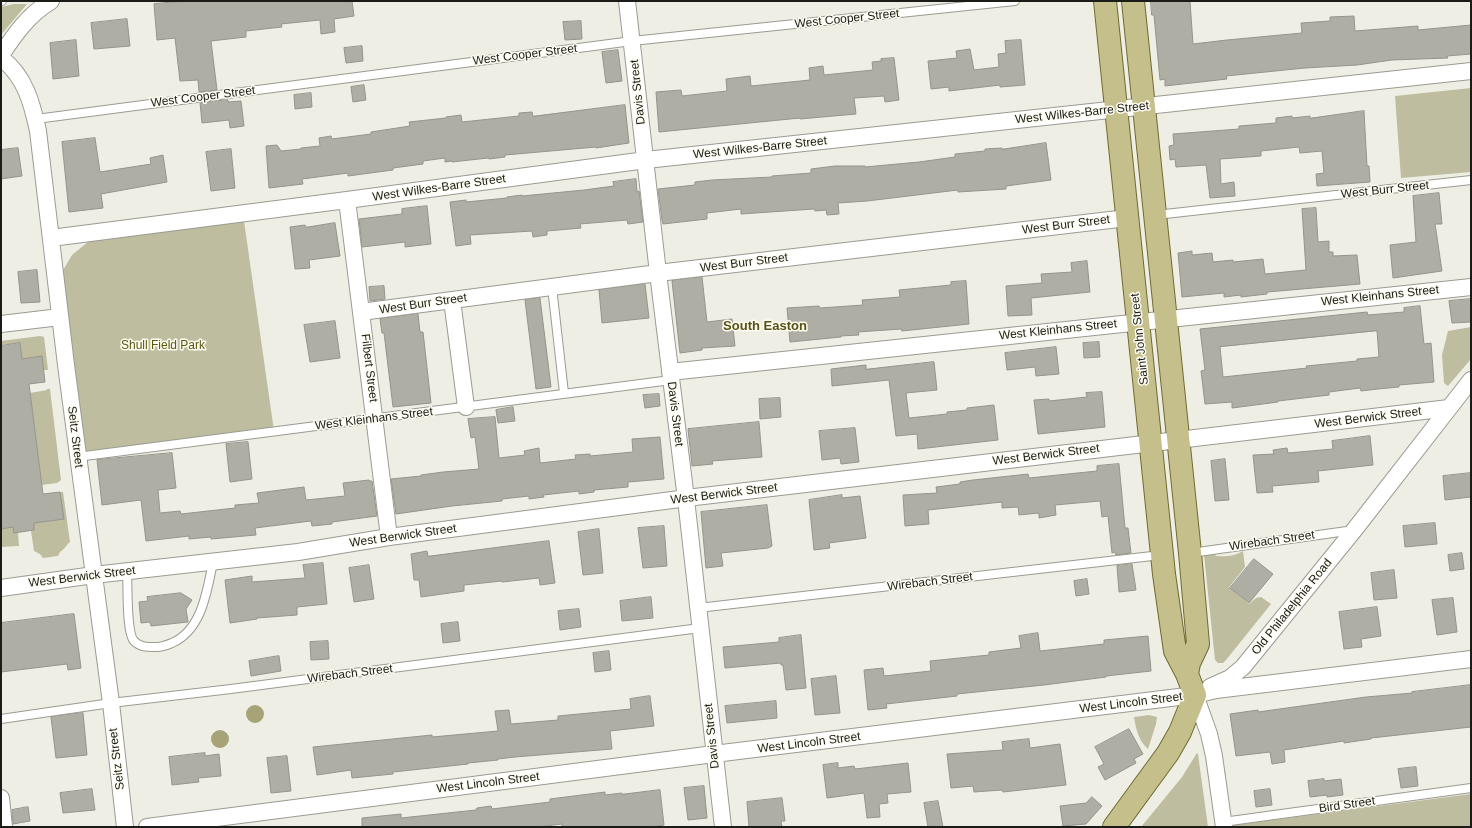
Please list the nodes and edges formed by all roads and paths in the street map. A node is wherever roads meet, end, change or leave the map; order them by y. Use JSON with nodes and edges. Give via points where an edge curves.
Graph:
{"nodes":[{"id":1,"x":51,"y":1,"type":"edge"},
{"id":2,"x":627,"y":1,"type":"edge"},
{"id":3,"x":1015,"y":1,"type":"edge"},
{"id":4,"x":1105,"y":1,"type":"edge"},
{"id":5,"x":1133,"y":1,"type":"edge"},
{"id":6,"x":632,"y":42,"type":"junction"},
{"id":7,"x":1,"y":57,"type":"edge"},
{"id":8,"x":1471,"y":71,"type":"edge"},
{"id":9,"x":1144,"y":106,"type":"junction"},
{"id":10,"x":1116,"y":109,"type":"junction"},
{"id":11,"x":36,"y":119,"type":"junction"},
{"id":12,"x":646,"y":160,"type":"junction"},
{"id":13,"x":1471,"y":180,"type":"edge"},
{"id":14,"x":347,"y":200,"type":"junction"},
{"id":15,"x":1155,"y":215,"type":"junction"},
{"id":16,"x":1127,"y":218,"type":"junction"},
{"id":17,"x":51,"y":238,"type":"junction"},
{"id":18,"x":658,"y":273,"type":"junction"},
{"id":19,"x":1471,"y":287,"type":"edge"},
{"id":20,"x":552,"y":288,"type":"junction"},
{"id":21,"x":452,"y":300,"type":"junction"},
{"id":22,"x":361,"y":312,"type":"junction"},
{"id":23,"x":60,"y":317,"type":"junction"},
{"id":24,"x":1166,"y":319,"type":"junction"},
{"id":25,"x":1138,"y":321,"type":"junction"},
{"id":26,"x":1,"y":324,"type":"edge"},
{"id":27,"x":670,"y":376,"type":"junction"},
{"id":28,"x":1471,"y":380,"type":"edge"},
{"id":29,"x":564,"y":393,"type":"junction"},
{"id":30,"x":466,"y":407,"type":"junction"},
{"id":31,"x":1449,"y":408,"type":"junction"},
{"id":32,"x":375,"y":419,"type":"junction"},
{"id":33,"x":1178,"y":440,"type":"junction"},
{"id":34,"x":1151,"y":443,"type":"junction"},
{"id":35,"x":77,"y":457,"type":"junction"},
{"id":36,"x":686,"y":499,"type":"junction"},
{"id":37,"x":1355,"y":529,"type":"junction"},
{"id":38,"x":389,"y":537,"type":"junction"},
{"id":39,"x":1190,"y":553,"type":"junction"},
{"id":40,"x":1162,"y":555,"type":"junction"},
{"id":41,"x":213,"y":562,"type":"junction"},
{"id":42,"x":127,"y":571,"type":"junction"},
{"id":43,"x":94,"y":575,"type":"junction"},
{"id":44,"x":1,"y":588,"type":"edge"},
{"id":45,"x":698,"y":608,"type":"junction"},
{"id":46,"x":700,"y":628,"type":"junction"},
{"id":47,"x":1471,"y":659,"type":"edge"},
{"id":48,"x":1187,"y":674,"type":"junction"},
{"id":49,"x":1194,"y":695,"type":"junction"},
{"id":50,"x":111,"y":703,"type":"junction"},
{"id":51,"x":1,"y":719,"type":"edge"},
{"id":52,"x":714,"y":754,"type":"junction"},
{"id":53,"x":1471,"y":788,"type":"edge"},
{"id":54,"x":1,"y":798,"type":"edge"},
{"id":55,"x":1224,"y":824,"type":"edge"},
{"id":56,"x":4,"y":827,"type":"edge"},
{"id":57,"x":125,"y":827,"type":"edge"},
{"id":58,"x":147,"y":827,"type":"edge"},
{"id":59,"x":723,"y":827,"type":"edge"},
{"id":60,"x":1114,"y":827,"type":"edge"}],
"edges":[{"from":1,"to":7,"type":"street","via":[[30,17]]},
{"from":2,"to":6,"type":"street","name":"Davis Street"},
{"from":3,"to":6,"type":"lane","name":"West Cooper Street"},
{"from":4,"to":10,"type":"main road","name":"Saint John Street"},
{"from":5,"to":9,"type":"main road"},
{"from":6,"to":11,"type":"lane","name":"West Cooper Street"},
{"from":6,"to":12,"type":"street","name":"Davis Street"},
{"from":7,"to":11,"type":"street","name":"Seitz Street","via":[[22,82]]},
{"from":8,"to":9,"type":"street","name":"West Wilkes-Barre Street"},
{"from":9,"to":10,"type":"street","name":"West Wilkes-Barre Street"},
{"from":9,"to":15,"type":"main road"},
{"from":10,"to":12,"type":"street","name":"West Wilkes-Barre Street"},
{"from":10,"to":16,"type":"main road","name":"Saint John Street"},
{"from":11,"to":17,"type":"street","name":"Seitz Street"},
{"from":12,"to":14,"type":"street","name":"West Wilkes-Barre Street"},
{"from":12,"to":18,"type":"street","name":"Davis Street"},
{"from":13,"to":15,"type":"lane","name":"West Burr Street"},
{"from":14,"to":17,"type":"street","name":"West Wilkes-Barre Street"},
{"from":14,"to":22,"type":"street","name":"Filbert Street"},
{"from":15,"to":24,"type":"main road"},
{"from":16,"to":18,"type":"street","name":"West Burr Street"},
{"from":16,"to":25,"type":"main road","name":"Saint John Street"},
{"from":17,"to":23,"type":"street","name":"Seitz Street"},
{"from":18,"to":20,"type":"street","name":"West Burr Street"},
{"from":18,"to":27,"type":"street","name":"Davis Street"},
{"from":19,"to":24,"type":"street","name":"West Kleinhans Street"},
{"from":20,"to":21,"type":"street","name":"West Burr Street"},
{"from":20,"to":29,"type":"lane"},
{"from":21,"to":22,"type":"street","name":"West Burr Street"},
{"from":21,"to":30,"type":"street"},
{"from":22,"to":32,"type":"street","name":"Filbert Street"},
{"from":23,"to":26,"type":"street"},
{"from":23,"to":35,"type":"street","name":"Seitz Street"},
{"from":24,"to":25,"type":"street","name":"West Kleinhans Street"},
{"from":24,"to":33,"type":"main road"},
{"from":25,"to":27,"type":"street","name":"West Kleinhans Street"},
{"from":25,"to":34,"type":"main road","name":"Saint John Street"},
{"from":27,"to":29,"type":"lane","name":"West Kleinhans Street"},
{"from":27,"to":36,"type":"street","name":"Davis Street"},
{"from":28,"to":31,"type":"street","name":"Old Philadelphia Road"},
{"from":29,"to":30,"type":"lane","name":"West Kleinhans Street"},
{"from":30,"to":32,"type":"lane","name":"West Kleinhans Street"},
{"from":31,"to":33,"type":"street","name":"West Berwick Street"},
{"from":31,"to":37,"type":"street","name":"Old Philadelphia Road"},
{"from":32,"to":35,"type":"lane","name":"West Kleinhans Street"},
{"from":32,"to":38,"type":"street","name":"Filbert Street"},
{"from":33,"to":34,"type":"street","name":"West Berwick Street"},
{"from":33,"to":39,"type":"main road"},
{"from":34,"to":36,"type":"street","name":"West Berwick Street"},
{"from":34,"to":40,"type":"main road","name":"Saint John Street"},
{"from":35,"to":43,"type":"street","name":"Seitz Street"},
{"from":36,"to":38,"type":"street","name":"West Berwick Street"},
{"from":36,"to":45,"type":"street","name":"Davis Street"},
{"from":37,"to":39,"type":"lane","name":"Wirebach Street"},
{"from":37,"to":49,"type":"street","name":"Old Philadelphia Road","via":[[1243,667],[1230,678]]},
{"from":38,"to":41,"type":"street","name":"West Berwick Street","via":[[298,552]]},
{"from":39,"to":48,"type":"main road","via":[[1198,644]]},
{"from":40,"to":45,"type":"lane","name":"Wirebach Street"},
{"from":40,"to":48,"type":"main road","name":"Saint John Street","via":[[1175,652]]},
{"from":41,"to":42,"type":"street","name":"West Berwick Street"},
{"from":41,"to":42,"type":"lane","via":[[202,609],[194,625],[181,639],[161,647],[144,647],[134,640],[129,626]]},
{"from":42,"to":43,"type":"street","name":"West Berwick Street"},
{"from":43,"to":44,"type":"street","name":"West Berwick Street"},
{"from":43,"to":50,"type":"street","name":"Seitz Street"},
{"from":45,"to":46,"type":"street","name":"Davis Street"},
{"from":46,"to":50,"type":"lane","name":"Wirebach Street"},
{"from":46,"to":52,"type":"street","name":"Davis Street"},
{"from":47,"to":49,"type":"street","name":"West Lincoln Street","via":[[1216,690]]},
{"from":48,"to":49,"type":"main road","name":"Saint John Street"},
{"from":49,"to":52,"type":"street","name":"West Lincoln Street"},
{"from":49,"to":55,"type":"street","name":"Saint John Street","via":[[1209,734]]},
{"from":49,"to":60,"type":"main road","via":[[1180,732],[1168,753]]},
{"from":50,"to":51,"type":"lane","name":"Wirebach Street"},
{"from":50,"to":57,"type":"street","name":"Seitz Street"},
{"from":52,"to":58,"type":"street","name":"West Lincoln Street"},
{"from":52,"to":59,"type":"street","name":"Davis Street"},
{"from":53,"to":55,"type":"lane","name":"Bird Street"},
{"from":54,"to":56,"type":"street"}]}
